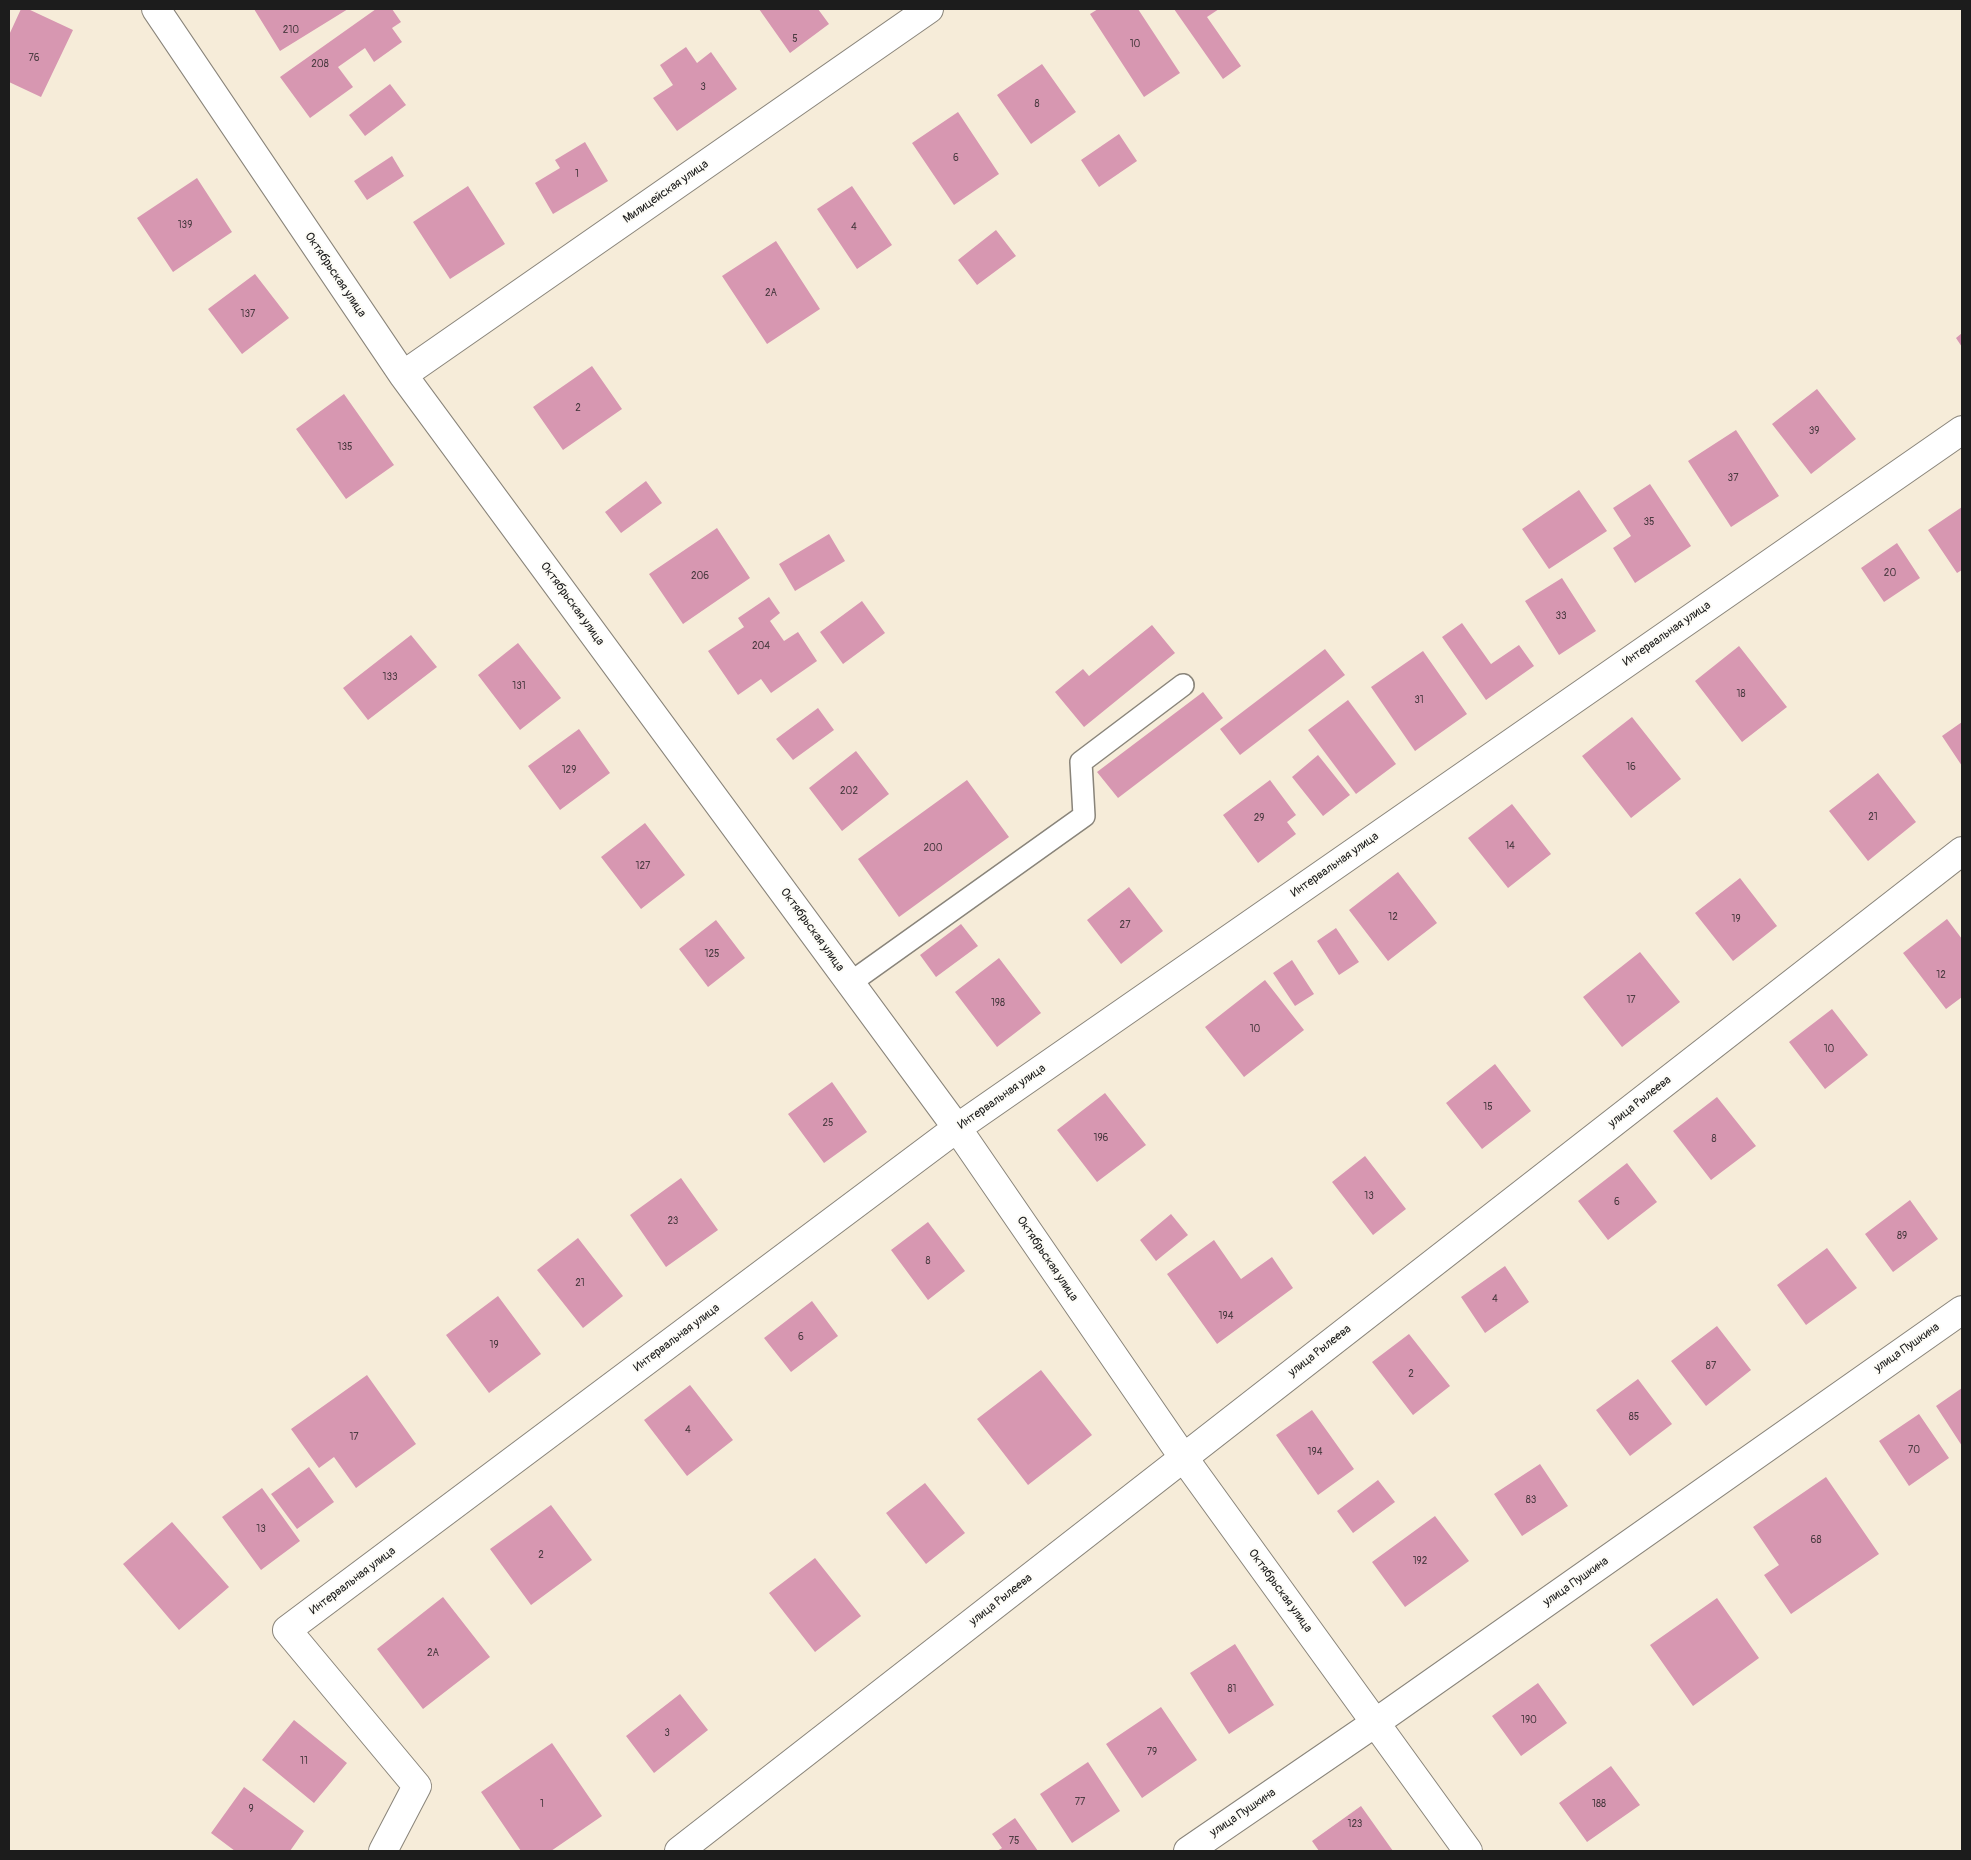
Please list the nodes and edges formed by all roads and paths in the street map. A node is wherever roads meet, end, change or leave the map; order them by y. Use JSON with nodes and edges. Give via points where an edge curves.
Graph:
{"nodes":[{"id":1,"x":156,"y":9,"type":"edge"},
{"id":2,"x":930,"y":9,"type":"edge"},
{"id":3,"x":403,"y":375,"type":"junction"},
{"id":4,"x":1962,"y":430,"type":"edge"},
{"id":5,"x":1183,"y":685,"type":"dead end"},
{"id":6,"x":1962,"y":851,"type":"edge"},
{"id":7,"x":850,"y":983,"type":"junction"},
{"id":8,"x":957,"y":1128,"type":"junction"},
{"id":9,"x":1962,"y":1310,"type":"edge"},
{"id":10,"x":1183,"y":1458,"type":"junction"},
{"id":11,"x":1375,"y":1723,"type":"junction"},
{"id":12,"x":383,"y":1851,"type":"edge"},
{"id":13,"x":679,"y":1851,"type":"edge"},
{"id":14,"x":1188,"y":1851,"type":"edge"},
{"id":15,"x":1468,"y":1851,"type":"edge"}],
"edges":[{"from":1,"to":3,"type":"street","name":"Октябрьская улица"},
{"from":2,"to":3,"type":"street","name":"Милицейская улица"},
{"from":3,"to":7,"type":"street","name":"Октябрьская улица"},
{"from":4,"to":8,"type":"street","name":"Интервальная улица"},
{"from":5,"to":7,"type":"lane","via":[[1081,762],[1084,816]]},
{"from":6,"to":10,"type":"street","name":"улица Рылеева"},
{"from":7,"to":8,"type":"street","name":"Октябрьская улица"},
{"from":8,"to":10,"type":"street","name":"Октябрьская улица"},
{"from":8,"to":12,"type":"street","name":"Интервальная улица","via":[[287,1630],[418,1786]]},
{"from":9,"to":11,"type":"street","name":"улица Пушкина"},
{"from":10,"to":11,"type":"street","name":"Октябрьская улица"},
{"from":10,"to":13,"type":"street","name":"улица Рылеева"},
{"from":11,"to":14,"type":"street","name":"улица Пушкина"},
{"from":11,"to":15,"type":"street","name":"Октябрьская улица"}]}
